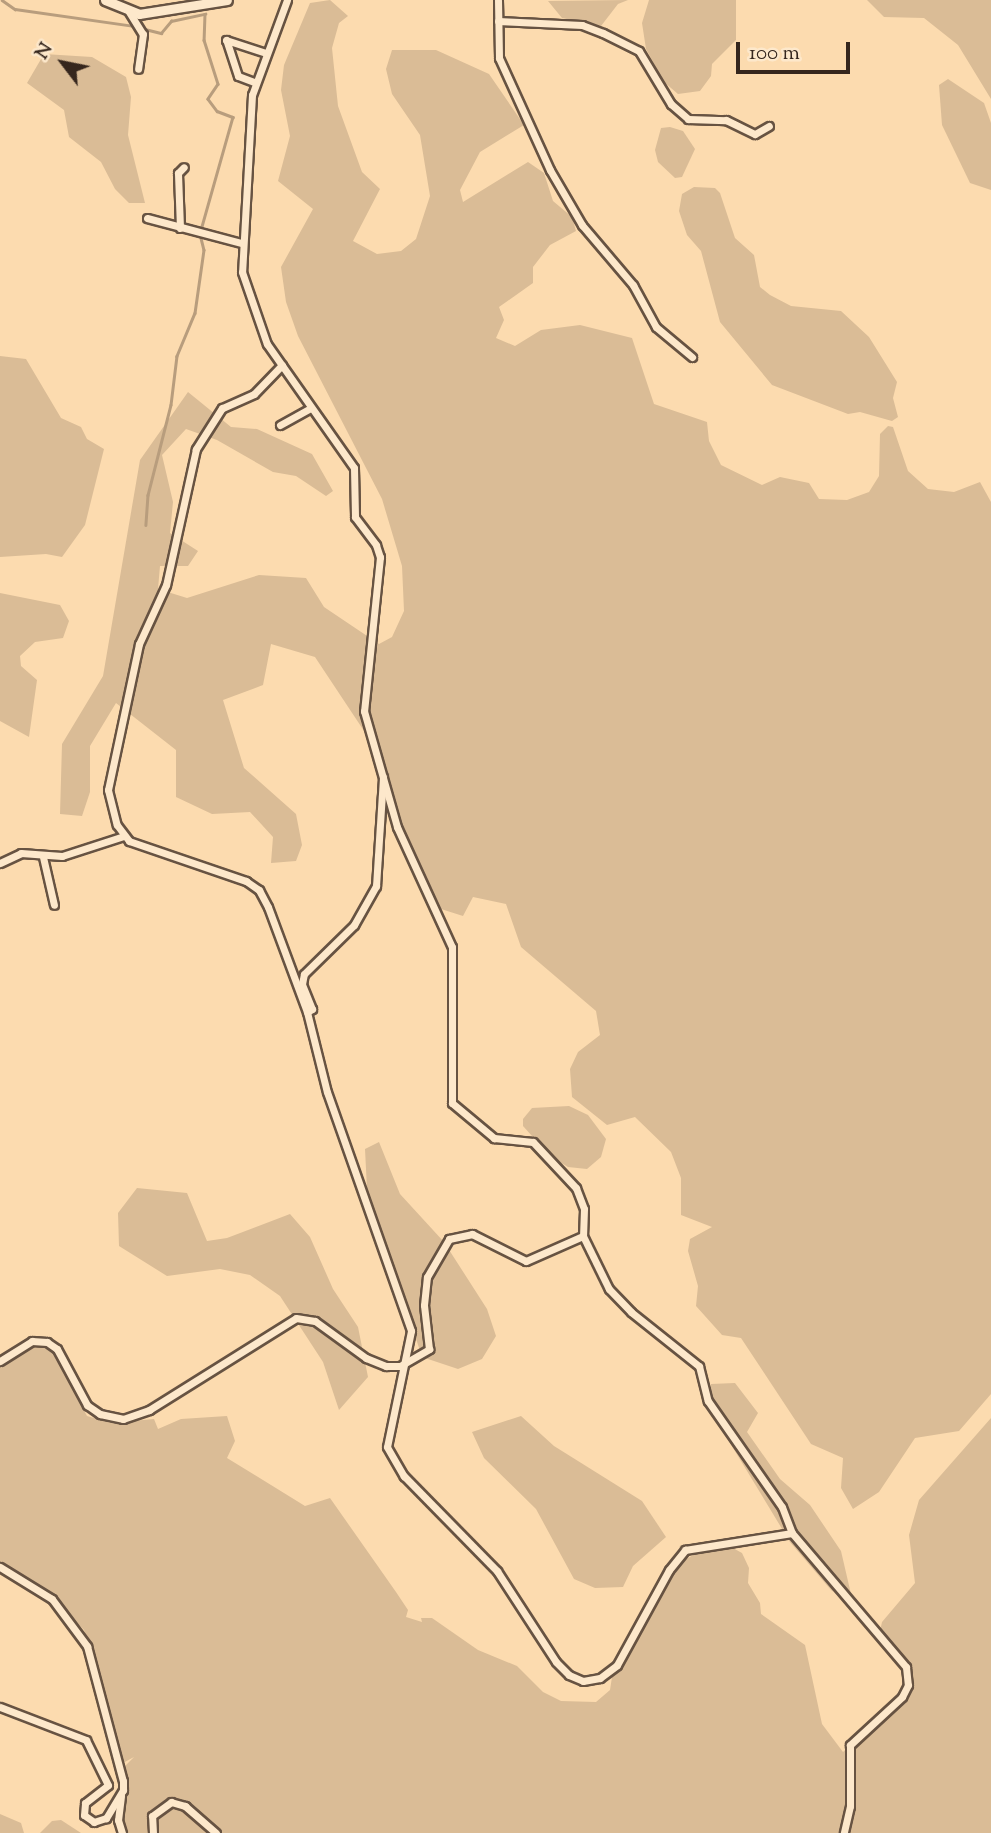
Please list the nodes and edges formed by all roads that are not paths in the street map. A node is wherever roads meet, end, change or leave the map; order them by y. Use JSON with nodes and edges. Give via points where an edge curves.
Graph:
{"nodes":[{"id":1,"x":105,"y":0,"type":"edge"},
{"id":2,"x":227,"y":0,"type":"edge"},
{"id":3,"x":288,"y":0,"type":"edge"},
{"id":4,"x":498,"y":0,"type":"edge"},
{"id":5,"x":129,"y":12,"type":"junction"},
{"id":6,"x":498,"y":21,"type":"junction"},
{"id":7,"x":266,"y":52,"type":"junction"},
{"id":8,"x":138,"y":69,"type":"dead end"},
{"id":9,"x":254,"y":82,"type":"junction"},
{"id":10,"x":769,"y":126,"type":"dead end"},
{"id":11,"x":184,"y":167,"type":"dead end"},
{"id":12,"x":147,"y":218,"type":"dead end"},
{"id":13,"x":180,"y":228,"type":"junction"},
{"id":14,"x":241,"y":243,"type":"junction"},
{"id":15,"x":692,"y":357,"type":"dead end"},
{"id":16,"x":282,"y":365,"type":"junction"},
{"id":17,"x":309,"y":409,"type":"junction"},
{"id":18,"x":280,"y":425,"type":"dead end"},
{"id":19,"x":383,"y":773,"type":"junction"},
{"id":20,"x":124,"y":836,"type":"junction"},
{"id":21,"x":43,"y":857,"type":"junction"},
{"id":22,"x":0,"y":863,"type":"edge"},
{"id":23,"x":54,"y":905,"type":"dead end"},
{"id":24,"x":307,"y":1012,"type":"junction"},
{"id":25,"x":583,"y":1236,"type":"junction"},
{"id":26,"x":0,"y":1361,"type":"edge"},
{"id":27,"x":407,"y":1363,"type":"junction"},
{"id":28,"x":792,"y":1533,"type":"junction"},
{"id":29,"x":0,"y":1567,"type":"edge"},
{"id":30,"x":0,"y":1707,"type":"edge"},
{"id":31,"x":123,"y":1790,"type":"junction"},
{"id":32,"x":122,"y":1833,"type":"edge"},
{"id":33,"x":153,"y":1833,"type":"edge"},
{"id":34,"x":216,"y":1833,"type":"edge"},
{"id":35,"x":844,"y":1833,"type":"edge"}],
"edges":[{"from":1,"to":5,"type":"street"},
{"from":2,"to":5,"type":"street"},
{"from":3,"to":7,"type":"street"},
{"from":4,"to":6,"type":"street"},
{"from":5,"to":8,"type":"street","via":[[143,34]]},
{"from":6,"to":10,"type":"street","via":[[582,25],[603,33],[639,51],[671,104],[688,119],[726,120],[755,134]]},
{"from":6,"to":15,"type":"street","via":[[499,58],[550,170],[582,225],[633,285],[656,327]]},
{"from":7,"to":9,"type":"street"},
{"from":7,"to":9,"type":"street","via":[[226,40],[238,76]]},
{"from":9,"to":14,"type":"street"},
{"from":11,"to":13,"type":"street","via":[[178,173]]},
{"from":12,"to":13,"type":"street"},
{"from":13,"to":14,"type":"street","via":[[203,230],[221,241]]},
{"from":14,"to":16,"type":"street","via":[[242,272],[262,332]]},
{"from":16,"to":17,"type":"street","via":[[302,389]]},
{"from":16,"to":20,"type":"street","via":[[270,381],[222,408],[210,421],[189,466],[166,585],[142,632],[109,781],[110,807]]},
{"from":17,"to":18,"type":"street"},
{"from":17,"to":19,"type":"street","via":[[354,468],[355,517],[380,558],[363,696]]},
{"from":19,"to":24,"type":"street","via":[[376,886],[354,925],[304,974],[302,984],[312,1009]]},
{"from":19,"to":25,"type":"street","via":[[397,827],[452,947],[454,1108],[494,1138],[533,1142],[576,1188],[584,1209]]},
{"from":20,"to":21,"type":"street","via":[[62,856]]},
{"from":20,"to":24,"type":"street","via":[[139,847],[246,881],[259,890]]},
{"from":21,"to":22,"type":"street","via":[[21,853]]},
{"from":21,"to":23,"type":"street"},
{"from":24,"to":27,"type":"street","via":[[327,1092],[411,1331]]},
{"from":25,"to":27,"type":"street","via":[[526,1261],[472,1234],[449,1239],[427,1277],[424,1305],[429,1349]]},
{"from":25,"to":28,"type":"street","via":[[614,1295],[699,1366],[708,1401],[782,1507]]},
{"from":26,"to":27,"type":"street","via":[[32,1341],[47,1342],[60,1352],[87,1405],[100,1414],[123,1419],[149,1410],[296,1318],[315,1321],[343,1344],[386,1367]]},
{"from":27,"to":28,"type":"street","via":[[387,1433],[395,1465],[497,1571],[569,1675],[583,1681],[611,1672],[676,1558],[685,1550]]},
{"from":28,"to":35,"type":"street","via":[[908,1672],[902,1697],[850,1745],[850,1806]]},
{"from":29,"to":31,"type":"street","via":[[52,1599],[81,1635],[96,1673]]},
{"from":30,"to":31,"type":"street","via":[[77,1735],[92,1746],[108,1784],[85,1803],[89,1821],[106,1818]]},
{"from":31,"to":32,"type":"street","via":[[118,1820]]},
{"from":33,"to":34,"type":"street","via":[[152,1816],[171,1802],[185,1806]]}]}
